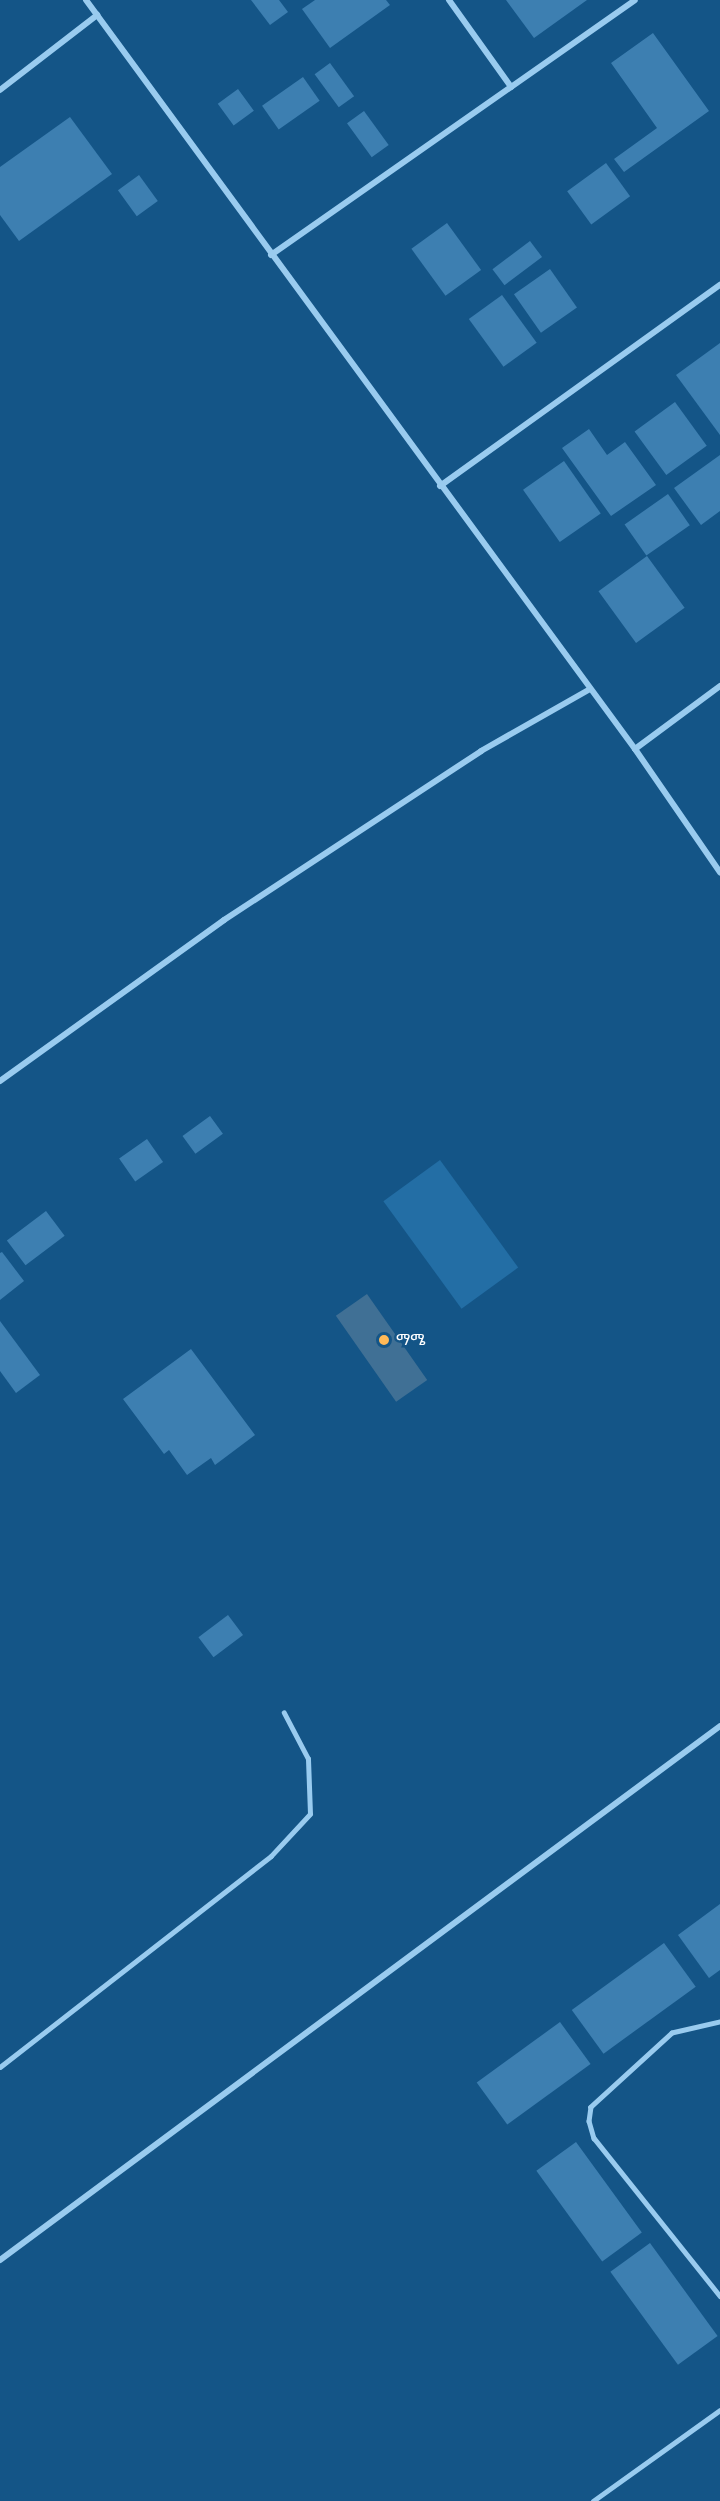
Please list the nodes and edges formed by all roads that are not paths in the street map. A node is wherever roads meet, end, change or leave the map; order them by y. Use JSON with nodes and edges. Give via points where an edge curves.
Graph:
{"nodes":[{"id":1,"x":86,"y":0,"type":"edge"},
{"id":2,"x":449,"y":0,"type":"edge"},
{"id":3,"x":635,"y":0,"type":"edge"},
{"id":4,"x":97,"y":15,"type":"junction"},
{"id":5,"x":511,"y":87,"type":"junction"},
{"id":6,"x":0,"y":90,"type":"edge"},
{"id":7,"x":271,"y":255,"type":"junction"},
{"id":8,"x":720,"y":285,"type":"edge"},
{"id":9,"x":440,"y":486,"type":"junction"},
{"id":10,"x":720,"y":686,"type":"edge"},
{"id":11,"x":590,"y":689,"type":"junction"},
{"id":12,"x":635,"y":749,"type":"junction"},
{"id":13,"x":720,"y":872,"type":"edge"},
{"id":14,"x":0,"y":1081,"type":"edge"},
{"id":15,"x":284,"y":1713,"type":"dead end"},
{"id":16,"x":720,"y":1726,"type":"edge"},
{"id":17,"x":720,"y":2022,"type":"edge"},
{"id":18,"x":0,"y":2067,"type":"edge"},
{"id":19,"x":0,"y":2260,"type":"edge"},
{"id":20,"x":720,"y":2296,"type":"edge"},
{"id":21,"x":720,"y":2410,"type":"edge"},
{"id":22,"x":593,"y":2501,"type":"edge"}],
"edges":[{"from":1,"to":4,"type":"street"},
{"from":2,"to":5,"type":"street"},
{"from":3,"to":5,"type":"street"},
{"from":4,"to":6,"type":"street"},
{"from":4,"to":7,"type":"street"},
{"from":5,"to":7,"type":"street"},
{"from":7,"to":9,"type":"street"},
{"from":8,"to":9,"type":"street"},
{"from":9,"to":11,"type":"street"},
{"from":10,"to":12,"type":"street"},
{"from":11,"to":12,"type":"street"},
{"from":11,"to":14,"type":"street","via":[[481,751],[224,920]]},
{"from":12,"to":13,"type":"street"},
{"from":15,"to":18,"type":"lane","via":[[308,1759],[310,1814],[272,1856]]},
{"from":16,"to":19,"type":"street"},
{"from":17,"to":20,"type":"lane","via":[[672,2033],[591,2107],[588,2121],[594,2138]]},
{"from":21,"to":22,"type":"lane"}]}
